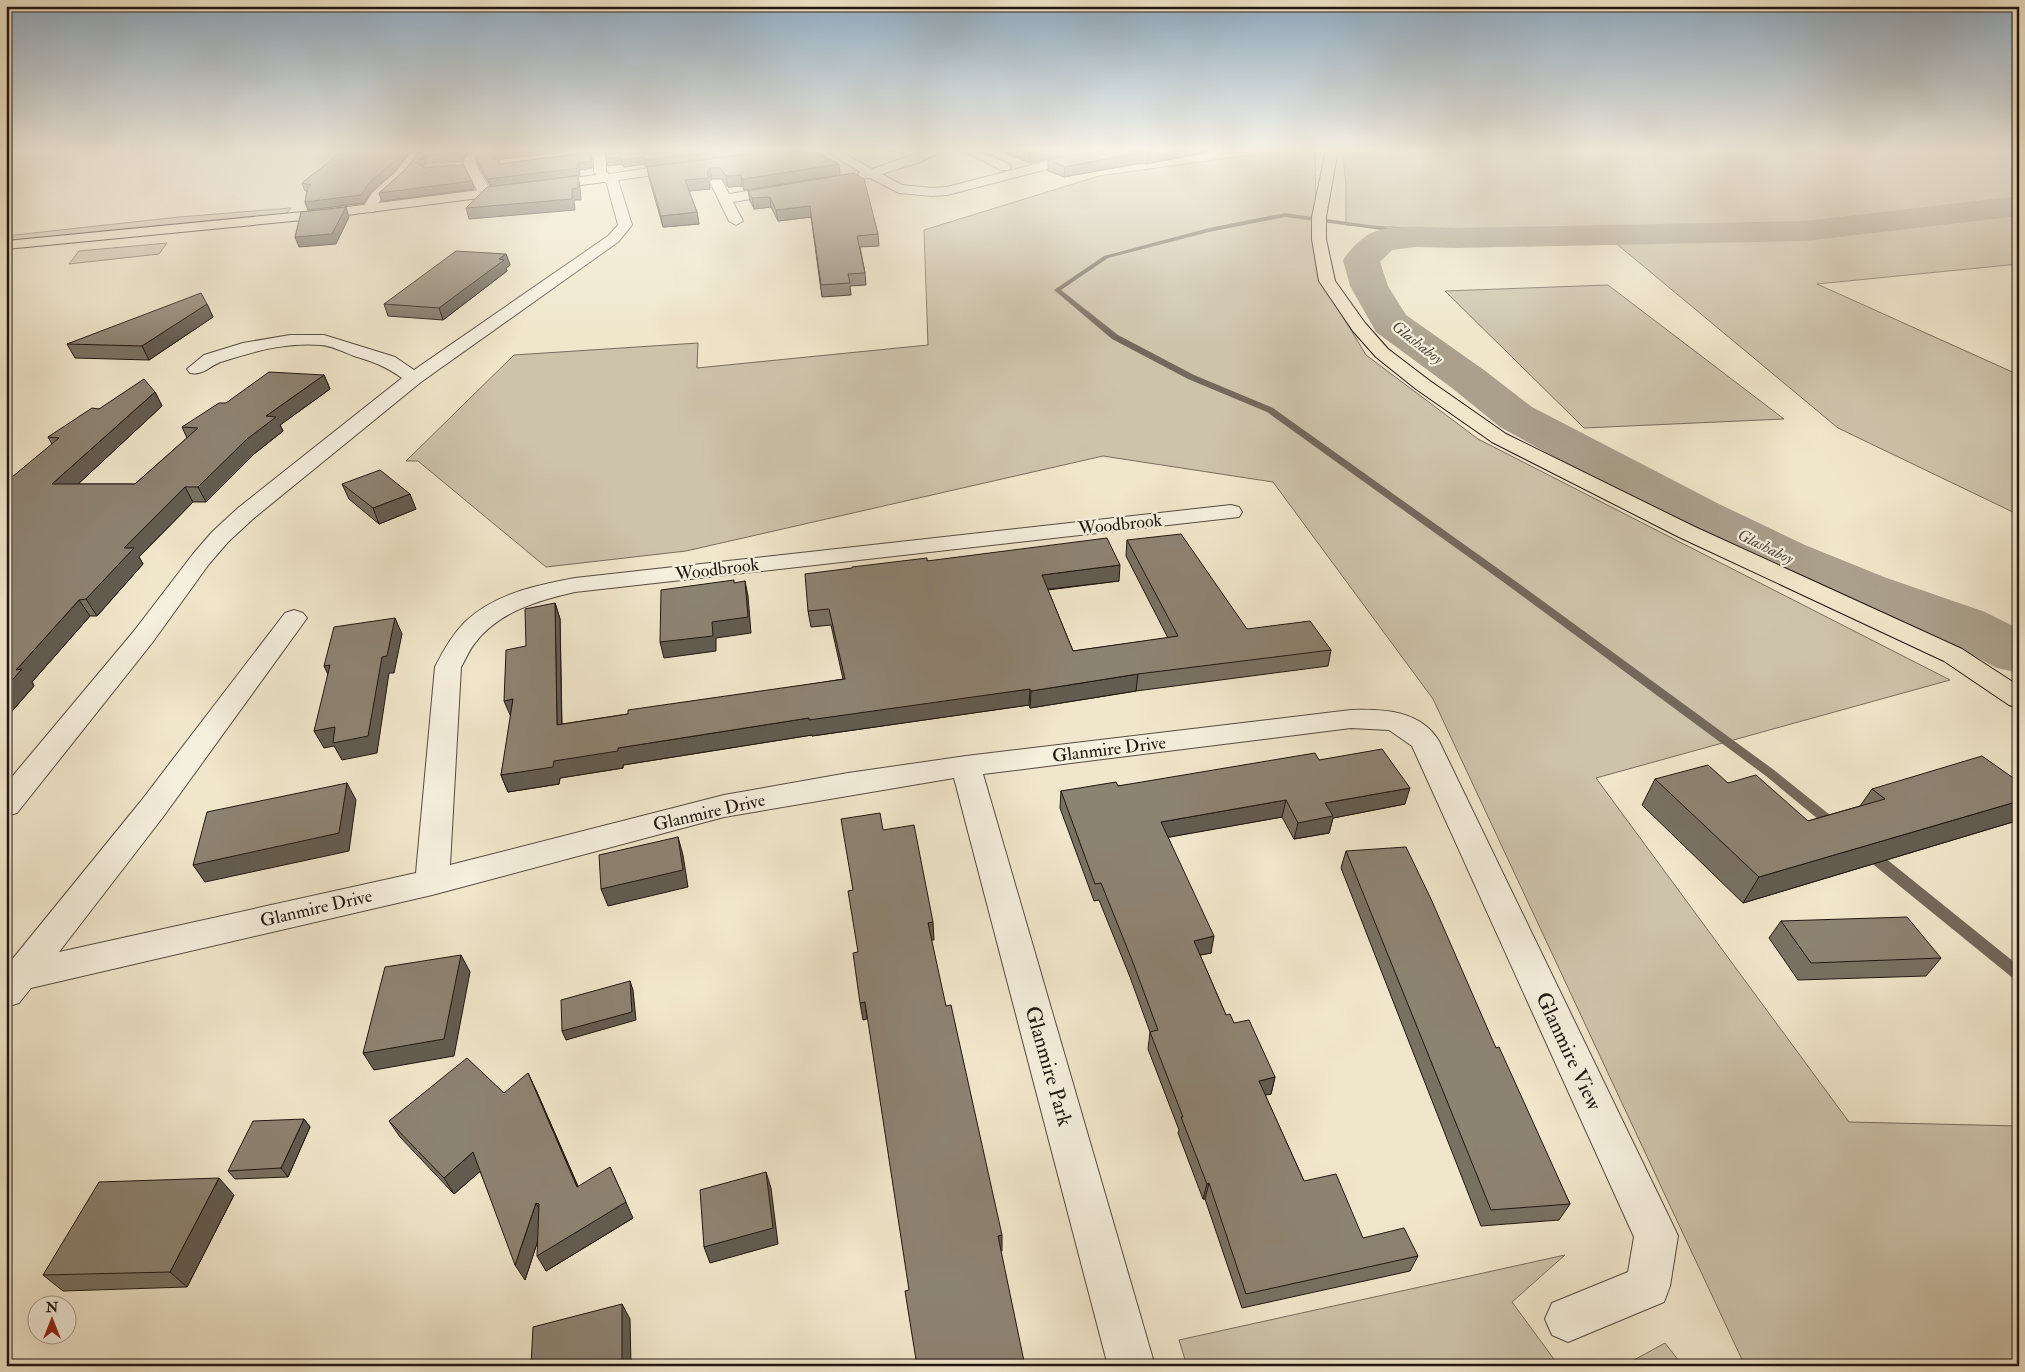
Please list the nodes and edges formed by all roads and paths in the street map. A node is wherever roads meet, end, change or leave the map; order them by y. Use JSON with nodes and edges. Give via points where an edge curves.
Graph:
{"nodes":[{"id":1,"x":318,"y":214,"type":"edge"},
{"id":2,"x":622,"y":214,"type":"edge"},
{"id":3,"x":733,"y":214,"type":"edge"},
{"id":4,"x":1321,"y":214,"type":"edge"},
{"id":5,"x":736,"y":221,"type":"dead end"},
{"id":6,"x":6,"y":245,"type":"edge"},
{"id":7,"x":196,"y":369,"type":"dead end"},
{"id":8,"x":414,"y":378,"type":"junction"},
{"id":9,"x":1231,"y":512,"type":"dead end"},
{"id":10,"x":294,"y":618,"type":"dead end"},
{"id":11,"x":2019,"y":699,"type":"edge"},
{"id":12,"x":1424,"y":741,"type":"joint"},
{"id":13,"x":966,"y":766,"type":"junction"},
{"id":14,"x":6,"y":805,"type":"edge"},
{"id":15,"x":432,"y":882,"type":"junction"},
{"id":16,"x":13,"y":984,"type":"edge"},
{"id":17,"x":1568,"y":1319,"type":"dead end"},
{"id":18,"x":1132,"y":1366,"type":"edge"}],
"edges":[{"from":1,"to":6,"type":"main road"},
{"from":2,"to":8,"type":"street","via":[[625,225],[613,239]]},
{"from":3,"to":5,"type":"street"},
{"from":4,"to":11,"type":"main road","via":[[1319,228],[1327,281],[1376,347],[1423,386],[1499,438],[1687,532],[1953,656]]},
{"from":7,"to":8,"type":"street","via":[[210,359],[240,349],[290,340],[324,340],[389,361]]},
{"from":8,"to":14,"type":"street","via":[[220,536]]},
{"from":9,"to":15,"type":"street","name":"Woodbrook","via":[[1174,507],[574,585],[538,594],[495,612],[465,639],[448,666]]},
{"from":10,"to":16,"type":"street","via":[[152,809]]},
{"from":12,"to":13,"type":"street","name":"Glanmire Drive","via":[[1413,729],[1398,721],[1351,719]]},
{"from":12,"to":17,"type":"street","name":"Glanmire View","via":[[1656,1236],[1648,1286]]},
{"from":13,"to":15,"type":"street","name":"Glanmire Drive","via":[[724,806]]},
{"from":13,"to":18,"type":"street","name":"Glanmire Park"},
{"from":15,"to":16,"type":"street","name":"Glanmire Drive"}]}
